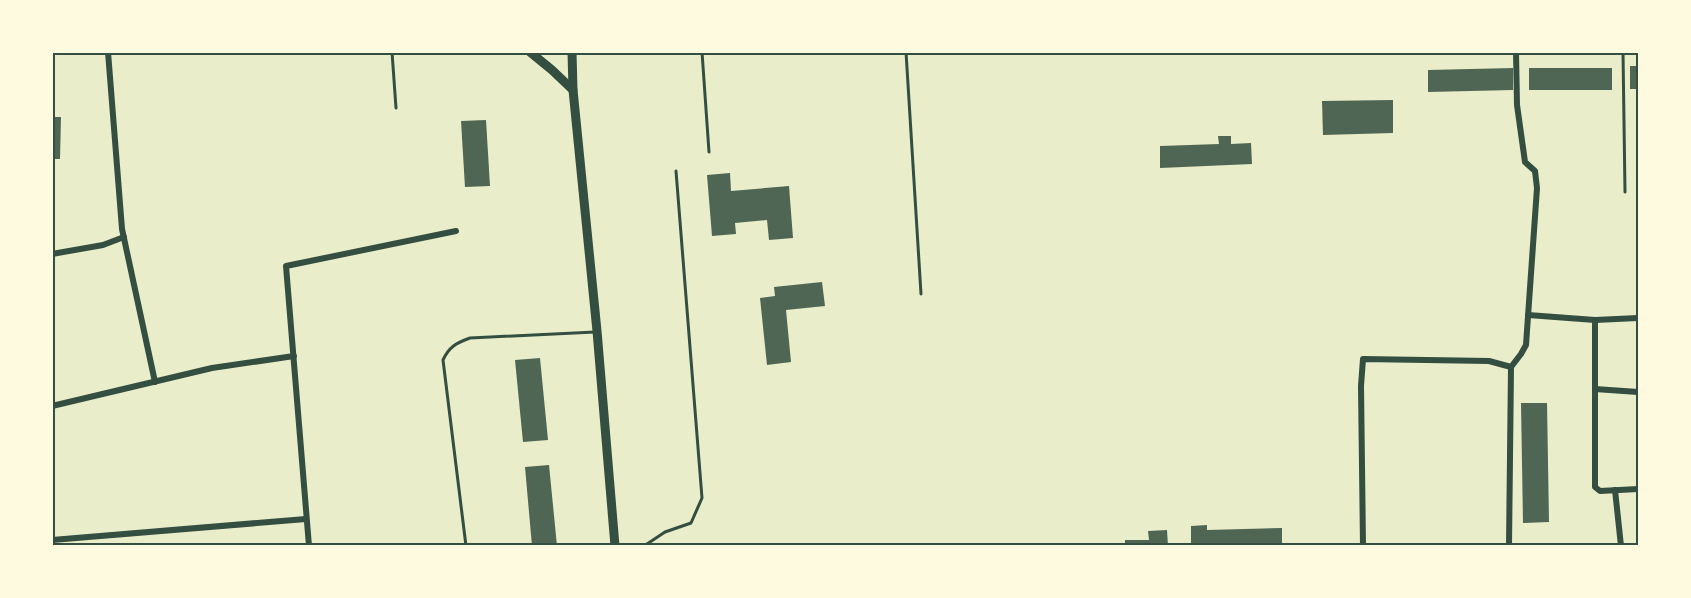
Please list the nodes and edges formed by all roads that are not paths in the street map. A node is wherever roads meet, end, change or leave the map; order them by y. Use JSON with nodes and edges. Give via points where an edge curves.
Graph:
{"nodes":[{"id":1,"x":108,"y":52,"type":"edge"},
{"id":2,"x":392,"y":52,"type":"edge"},
{"id":3,"x":530,"y":52,"type":"edge"},
{"id":4,"x":572,"y":52,"type":"edge"},
{"id":5,"x":702,"y":52,"type":"edge"},
{"id":6,"x":906,"y":52,"type":"edge"},
{"id":7,"x":1516,"y":52,"type":"edge"},
{"id":8,"x":1623,"y":52,"type":"edge"},
{"id":9,"x":573,"y":90,"type":"junction"},
{"id":10,"x":396,"y":108,"type":"dead end"},
{"id":11,"x":709,"y":152,"type":"dead end"},
{"id":12,"x":676,"y":171,"type":"dead end"},
{"id":13,"x":1625,"y":192,"type":"dead end"},
{"id":14,"x":456,"y":231,"type":"dead end"},
{"id":15,"x":124,"y":237,"type":"junction"},
{"id":16,"x":52,"y":254,"type":"edge"},
{"id":17,"x":921,"y":294,"type":"dead end"},
{"id":18,"x":1528,"y":315,"type":"junction"},
{"id":19,"x":1638,"y":318,"type":"edge"},
{"id":20,"x":1594,"y":320,"type":"junction"},
{"id":21,"x":597,"y":331,"type":"junction"},
{"id":22,"x":294,"y":356,"type":"junction"},
{"id":23,"x":1511,"y":367,"type":"junction"},
{"id":24,"x":155,"y":382,"type":"junction"},
{"id":25,"x":1595,"y":389,"type":"junction"},
{"id":26,"x":1638,"y":392,"type":"edge"},
{"id":27,"x":52,"y":406,"type":"edge"},
{"id":28,"x":1638,"y":489,"type":"edge"},
{"id":29,"x":1615,"y":490,"type":"junction"},
{"id":30,"x":306,"y":519,"type":"junction"},
{"id":31,"x":52,"y":540,"type":"edge"},
{"id":32,"x":309,"y":546,"type":"edge"},
{"id":33,"x":466,"y":546,"type":"edge"},
{"id":34,"x":615,"y":546,"type":"edge"},
{"id":35,"x":645,"y":546,"type":"edge"},
{"id":36,"x":1363,"y":546,"type":"edge"},
{"id":37,"x":1509,"y":546,"type":"edge"},
{"id":38,"x":1621,"y":546,"type":"edge"}],
"edges":[{"from":1,"to":15,"type":"street"},
{"from":2,"to":10,"type":"lane"},
{"from":3,"to":9,"type":"main road"},
{"from":4,"to":9,"type":"main road"},
{"from":5,"to":11,"type":"lane"},
{"from":6,"to":17,"type":"lane"},
{"from":7,"to":18,"type":"street","via":[[1517,105],[1525,162],[1535,171],[1537,188]]},
{"from":8,"to":13,"type":"lane"},
{"from":9,"to":21,"type":"main road"},
{"from":12,"to":35,"type":"lane","via":[[702,498],[692,523],[664,532]]},
{"from":14,"to":22,"type":"street","via":[[286,266]]},
{"from":15,"to":16,"type":"street"},
{"from":15,"to":24,"type":"street"},
{"from":18,"to":20,"type":"street"},
{"from":18,"to":23,"type":"street","via":[[1526,345]]},
{"from":19,"to":20,"type":"street"},
{"from":20,"to":25,"type":"street"},
{"from":21,"to":33,"type":"lane","via":[[470,338],[446,352],[443,360]]},
{"from":21,"to":34,"type":"main road"},
{"from":22,"to":24,"type":"street","via":[[212,368]]},
{"from":22,"to":30,"type":"street"},
{"from":23,"to":36,"type":"street","via":[[1489,361],[1363,359]]},
{"from":23,"to":37,"type":"street"},
{"from":24,"to":27,"type":"street"},
{"from":25,"to":26,"type":"street"},
{"from":25,"to":29,"type":"street","via":[[1595,487],[1600,491]]},
{"from":28,"to":29,"type":"street"},
{"from":29,"to":38,"type":"street"},
{"from":30,"to":31,"type":"street"},
{"from":30,"to":32,"type":"street"}]}
